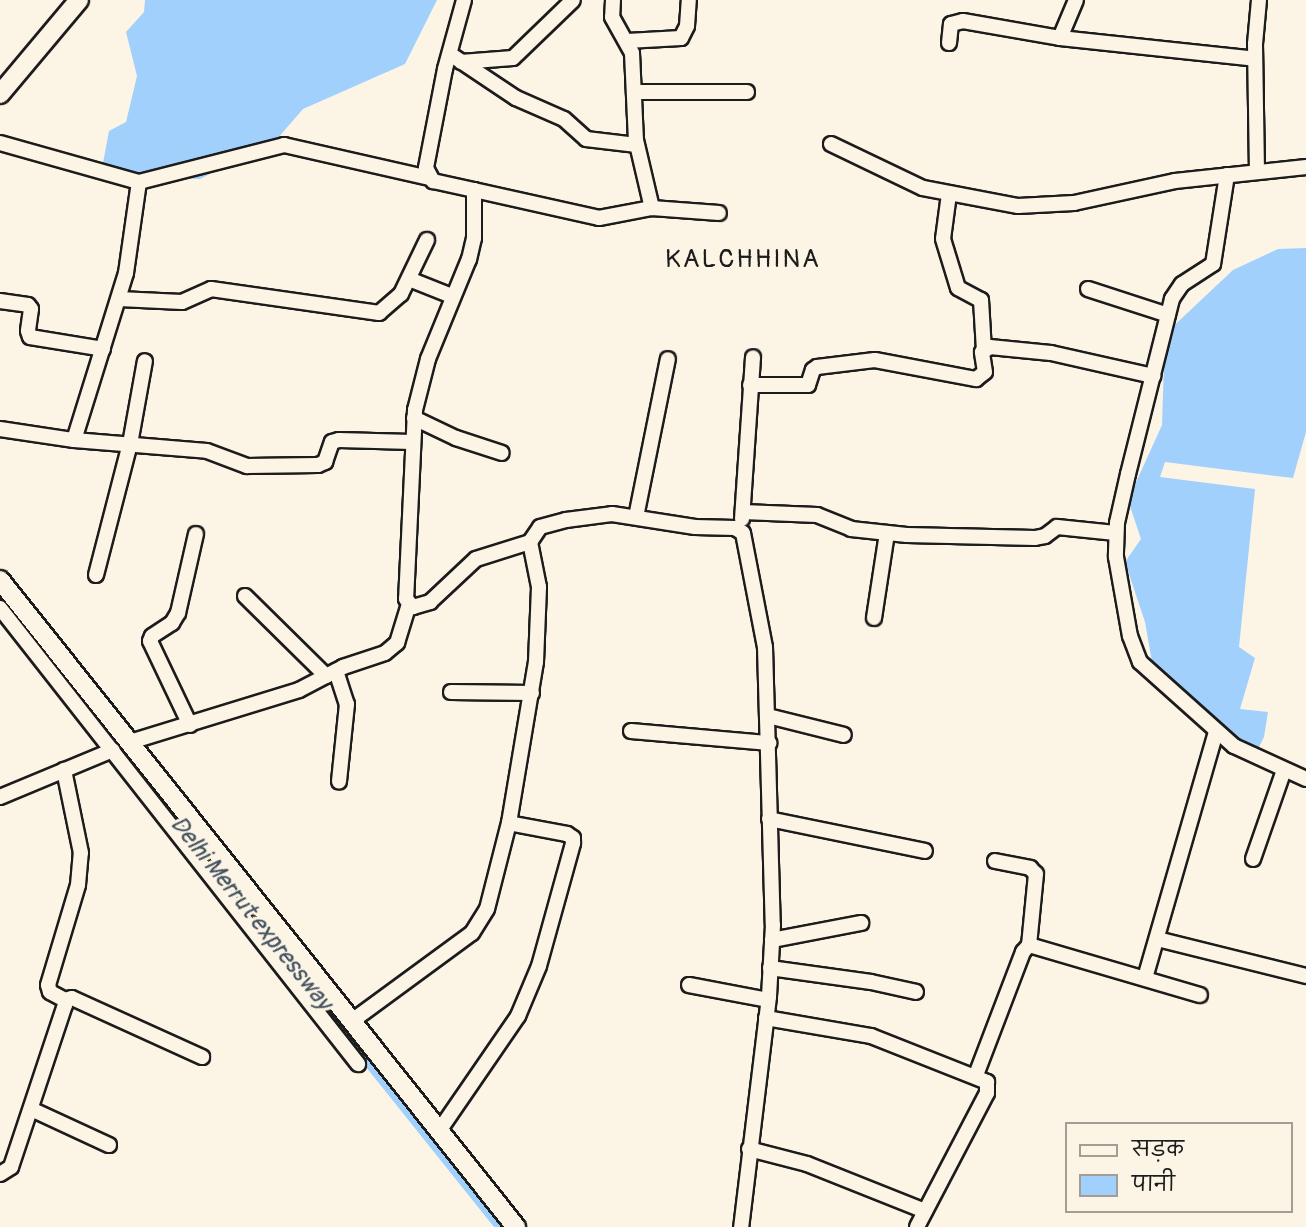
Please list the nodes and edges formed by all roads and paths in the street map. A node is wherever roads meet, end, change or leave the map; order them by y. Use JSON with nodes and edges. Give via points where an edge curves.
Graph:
{"nodes":[{"id":1,"x":79,"y":0,"type":"edge"},
{"id":2,"x":464,"y":0,"type":"edge"},
{"id":3,"x":573,"y":0,"type":"edge"},
{"id":4,"x":613,"y":0,"type":"edge"},
{"id":5,"x":689,"y":0,"type":"edge"},
{"id":6,"x":1076,"y":0,"type":"edge"},
{"id":7,"x":1259,"y":0,"type":"edge"},
{"id":8,"x":1060,"y":38,"type":"junction"},
{"id":9,"x":627,"y":41,"type":"junction"},
{"id":10,"x":949,"y":43,"type":"dead end"},
{"id":11,"x":455,"y":58,"type":"junction"},
{"id":12,"x":1255,"y":59,"type":"junction"},
{"id":13,"x":634,"y":92,"type":"junction"},
{"id":14,"x":747,"y":92,"type":"dead end"},
{"id":15,"x":0,"y":94,"type":"edge"},
{"id":16,"x":0,"y":143,"type":"edge"},
{"id":17,"x":831,"y":144,"type":"dead end"},
{"id":18,"x":637,"y":145,"type":"junction"},
{"id":19,"x":1306,"y":167,"type":"edge"},
{"id":20,"x":1258,"y":173,"type":"junction"},
{"id":21,"x":1227,"y":175,"type":"junction"},
{"id":22,"x":429,"y":178,"type":"junction"},
{"id":23,"x":139,"y":182,"type":"junction"},
{"id":24,"x":474,"y":190,"type":"junction"},
{"id":25,"x":949,"y":194,"type":"junction"},
{"id":26,"x":652,"y":208,"type":"junction"},
{"id":27,"x":719,"y":213,"type":"dead end"},
{"id":28,"x":427,"y":240,"type":"dead end"},
{"id":29,"x":409,"y":279,"type":"junction"},
{"id":30,"x":1088,"y":289,"type":"dead end"},
{"id":31,"x":452,"y":296,"type":"junction"},
{"id":32,"x":119,"y":299,"type":"junction"},
{"id":33,"x":0,"y":301,"type":"edge"},
{"id":34,"x":1168,"y":314,"type":"junction"},
{"id":35,"x":103,"y":349,"type":"junction"},
{"id":36,"x":984,"y":350,"type":"junction"},
{"id":37,"x":753,"y":356,"type":"dead end"},
{"id":38,"x":668,"y":359,"type":"dead end"},
{"id":39,"x":145,"y":361,"type":"dead end"},
{"id":40,"x":1153,"y":376,"type":"junction"},
{"id":41,"x":750,"y":385,"type":"junction"},
{"id":42,"x":414,"y":418,"type":"junction"},
{"id":43,"x":0,"y":429,"type":"edge"},
{"id":44,"x":74,"y":440,"type":"junction"},
{"id":45,"x":412,"y":442,"type":"junction"},
{"id":46,"x":130,"y":444,"type":"junction"},
{"id":47,"x":502,"y":453,"type":"dead end"},
{"id":48,"x":743,"y":512,"type":"junction"},
{"id":49,"x":636,"y":517,"type":"junction"},
{"id":50,"x":741,"y":530,"type":"junction"},
{"id":51,"x":887,"y":533,"type":"junction"},
{"id":52,"x":1116,"y":533,"type":"junction"},
{"id":53,"x":197,"y":534,"type":"dead end"},
{"id":54,"x":530,"y":542,"type":"junction"},
{"id":55,"x":96,"y":575,"type":"dead end"},
{"id":56,"x":0,"y":580,"type":"edge"},
{"id":57,"x":245,"y":596,"type":"dead end"},
{"id":58,"x":409,"y":604,"type":"junction"},
{"id":59,"x":0,"y":608,"type":"edge"},
{"id":60,"x":874,"y":618,"type":"dead end"},
{"id":61,"x":331,"y":673,"type":"junction"},
{"id":62,"x":451,"y":692,"type":"dead end"},
{"id":63,"x":532,"y":693,"type":"junction"},
{"id":64,"x":768,"y":716,"type":"junction"},
{"id":65,"x":190,"y":725,"type":"junction"},
{"id":66,"x":631,"y":731,"type":"dead end"},
{"id":67,"x":1216,"y":732,"type":"junction"},
{"id":68,"x":844,"y":735,"type":"dead end"},
{"id":69,"x":130,"y":742,"type":"junction"},
{"id":70,"x":769,"y":743,"type":"junction"},
{"id":71,"x":113,"y":750,"type":"junction"},
{"id":72,"x":64,"y":770,"type":"junction"},
{"id":73,"x":1284,"y":770,"type":"junction"},
{"id":74,"x":1306,"y":779,"type":"edge"},
{"id":75,"x":339,"y":782,"type":"dead end"},
{"id":76,"x":0,"y":797,"type":"edge"},
{"id":77,"x":769,"y":819,"type":"junction"},
{"id":78,"x":509,"y":823,"type":"junction"},
{"id":79,"x":925,"y":851,"type":"dead end"},
{"id":80,"x":1253,"y":859,"type":"dead end"},
{"id":81,"x":995,"y":860,"type":"dead end"},
{"id":82,"x":861,"y":923,"type":"dead end"},
{"id":83,"x":1157,"y":939,"type":"junction"},
{"id":84,"x":772,"y":940,"type":"junction"},
{"id":85,"x":1030,"y":945,"type":"junction"},
{"id":86,"x":770,"y":968,"type":"junction"},
{"id":87,"x":1306,"y":976,"type":"edge"},
{"id":88,"x":1145,"y":978,"type":"junction"},
{"id":89,"x":689,"y":985,"type":"dead end"},
{"id":90,"x":916,"y":992,"type":"dead end"},
{"id":91,"x":1200,"y":995,"type":"dead end"},
{"id":92,"x":65,"y":1000,"type":"junction"},
{"id":93,"x":768,"y":1000,"type":"junction"},
{"id":94,"x":766,"y":1018,"type":"junction"},
{"id":95,"x":352,"y":1020,"type":"junction"},
{"id":96,"x":202,"y":1057,"type":"dead end"},
{"id":97,"x":358,"y":1064,"type":"dead end"},
{"id":98,"x":976,"y":1075,"type":"junction"},
{"id":99,"x":31,"y":1109,"type":"junction"},
{"id":100,"x":439,"y":1131,"type":"junction"},
{"id":101,"x":109,"y":1145,"type":"dead end"},
{"id":102,"x":749,"y":1149,"type":"junction"},
{"id":103,"x":0,"y":1174,"type":"edge"},
{"id":104,"x":925,"y":1211,"type":"junction"},
{"id":105,"x":516,"y":1227,"type":"edge"},
{"id":106,"x":741,"y":1227,"type":"edge"},
{"id":107,"x":917,"y":1227,"type":"edge"}],
"edges":[{"from":1,"to":15,"type":"street"},
{"from":2,"to":11,"type":"street"},
{"from":3,"to":11,"type":"street","via":[[513,58]]},
{"from":4,"to":9,"type":"street","via":[[612,17]]},
{"from":5,"to":9,"type":"street","via":[[681,38]]},
{"from":6,"to":8,"type":"street"},
{"from":7,"to":12,"type":"street"},
{"from":8,"to":10,"type":"street","via":[[957,20],[949,31]]},
{"from":8,"to":12,"type":"street"},
{"from":9,"to":13,"type":"street"},
{"from":11,"to":18,"type":"street","via":[[516,99],[564,119],[586,139]]},
{"from":11,"to":22,"type":"street","via":[[426,162]]},
{"from":12,"to":20,"type":"street"},
{"from":13,"to":14,"type":"street"},
{"from":13,"to":18,"type":"street"},
{"from":16,"to":23,"type":"street"},
{"from":17,"to":25,"type":"street","via":[[906,181]]},
{"from":18,"to":26,"type":"street"},
{"from":19,"to":20,"type":"street"},
{"from":20,"to":21,"type":"street"},
{"from":21,"to":25,"type":"street","via":[[1045,206]]},
{"from":21,"to":34,"type":"street","via":[[1213,264],[1182,284]]},
{"from":22,"to":23,"type":"street","via":[[284,145]]},
{"from":22,"to":24,"type":"street"},
{"from":23,"to":32,"type":"street"},
{"from":24,"to":26,"type":"street","via":[[599,218]]},
{"from":24,"to":31,"type":"street","via":[[472,249]]},
{"from":25,"to":36,"type":"street","via":[[943,239],[958,288],[981,300]]},
{"from":26,"to":27,"type":"street"},
{"from":28,"to":29,"type":"street"},
{"from":29,"to":31,"type":"street"},
{"from":29,"to":32,"type":"street","via":[[394,303],[374,314],[211,289],[182,302]]},
{"from":30,"to":34,"type":"street"},
{"from":31,"to":42,"type":"street","via":[[428,359]]},
{"from":32,"to":35,"type":"street"},
{"from":33,"to":35,"type":"street","via":[[31,309],[30,337]]},
{"from":34,"to":40,"type":"street"},
{"from":35,"to":44,"type":"street"},
{"from":36,"to":40,"type":"street","via":[[990,346],[1023,348]]},
{"from":36,"to":41,"type":"street","via":[[985,372],[976,379],[875,360],[817,368],[808,385]]},
{"from":37,"to":41,"type":"street"},
{"from":38,"to":49,"type":"street"},
{"from":39,"to":46,"type":"street"},
{"from":40,"to":52,"type":"street"},
{"from":41,"to":48,"type":"street"},
{"from":42,"to":45,"type":"street"},
{"from":42,"to":47,"type":"street"},
{"from":43,"to":44,"type":"street"},
{"from":44,"to":46,"type":"street"},
{"from":45,"to":46,"type":"street","via":[[339,440],[329,447],[325,461],[308,466],[247,466],[207,451]]},
{"from":45,"to":58,"type":"street"},
{"from":46,"to":55,"type":"street"},
{"from":48,"to":50,"type":"street"},
{"from":48,"to":51,"type":"street","via":[[817,515],[851,529]]},
{"from":49,"to":50,"type":"street"},
{"from":49,"to":54,"type":"street","via":[[612,514],[545,525]]},
{"from":50,"to":64,"type":"street","via":[[765,647]]},
{"from":51,"to":52,"type":"street","via":[[1035,538],[1058,527]]},
{"from":51,"to":60,"type":"street"},
{"from":52,"to":67,"type":"street","via":[[1133,650],[1148,672]]},
{"from":53,"to":65,"type":"street","via":[[178,613],[150,641]]},
{"from":54,"to":58,"type":"street","via":[[476,559],[430,602]]},
{"from":54,"to":63,"type":"street","via":[[539,587]]},
{"from":56,"to":69,"type":"street"},
{"from":57,"to":61,"type":"street"},
{"from":58,"to":61,"type":"street","via":[[393,648]]},
{"from":59,"to":71,"type":"street"},
{"from":61,"to":65,"type":"street","via":[[299,690]]},
{"from":61,"to":75,"type":"street","via":[[347,704]]},
{"from":62,"to":63,"type":"street"},
{"from":63,"to":78,"type":"street"},
{"from":64,"to":68,"type":"street"},
{"from":64,"to":70,"type":"street"},
{"from":65,"to":69,"type":"street"},
{"from":66,"to":70,"type":"street"},
{"from":67,"to":73,"type":"street"},
{"from":67,"to":83,"type":"street"},
{"from":69,"to":95,"type":"street"},
{"from":70,"to":77,"type":"street"},
{"from":71,"to":72,"type":"street"},
{"from":71,"to":97,"type":"street"},
{"from":72,"to":76,"type":"street"},
{"from":72,"to":92,"type":"street","via":[[81,853],[78,885],[48,985],[50,992]]},
{"from":73,"to":74,"type":"street"},
{"from":73,"to":80,"type":"street"},
{"from":77,"to":79,"type":"street"},
{"from":77,"to":84,"type":"street"},
{"from":78,"to":95,"type":"street","via":[[496,885],[480,923]]},
{"from":78,"to":100,"type":"street","via":[[567,834],[573,844],[539,966],[518,1016]]},
{"from":81,"to":85,"type":"street","via":[[1037,874]]},
{"from":82,"to":84,"type":"street"},
{"from":83,"to":87,"type":"street"},
{"from":83,"to":88,"type":"street"},
{"from":84,"to":86,"type":"street"},
{"from":85,"to":88,"type":"street"},
{"from":85,"to":98,"type":"street","via":[[1023,952]]},
{"from":86,"to":90,"type":"street"},
{"from":86,"to":93,"type":"street"},
{"from":88,"to":91,"type":"street"},
{"from":89,"to":93,"type":"street"},
{"from":92,"to":96,"type":"street","via":[[72,998]]},
{"from":92,"to":99,"type":"street"},
{"from":93,"to":94,"type":"street"},
{"from":94,"to":98,"type":"street","via":[[850,1031]]},
{"from":94,"to":102,"type":"street"},
{"from":95,"to":100,"type":"street"},
{"from":98,"to":104,"type":"street","via":[[987,1082],[987,1093]]},
{"from":99,"to":101,"type":"street"},
{"from":99,"to":103,"type":"street","via":[[12,1167]]},
{"from":100,"to":105,"type":"street"},
{"from":102,"to":104,"type":"street","via":[[807,1164]]},
{"from":102,"to":106,"type":"street"},
{"from":104,"to":107,"type":"street"}]}
